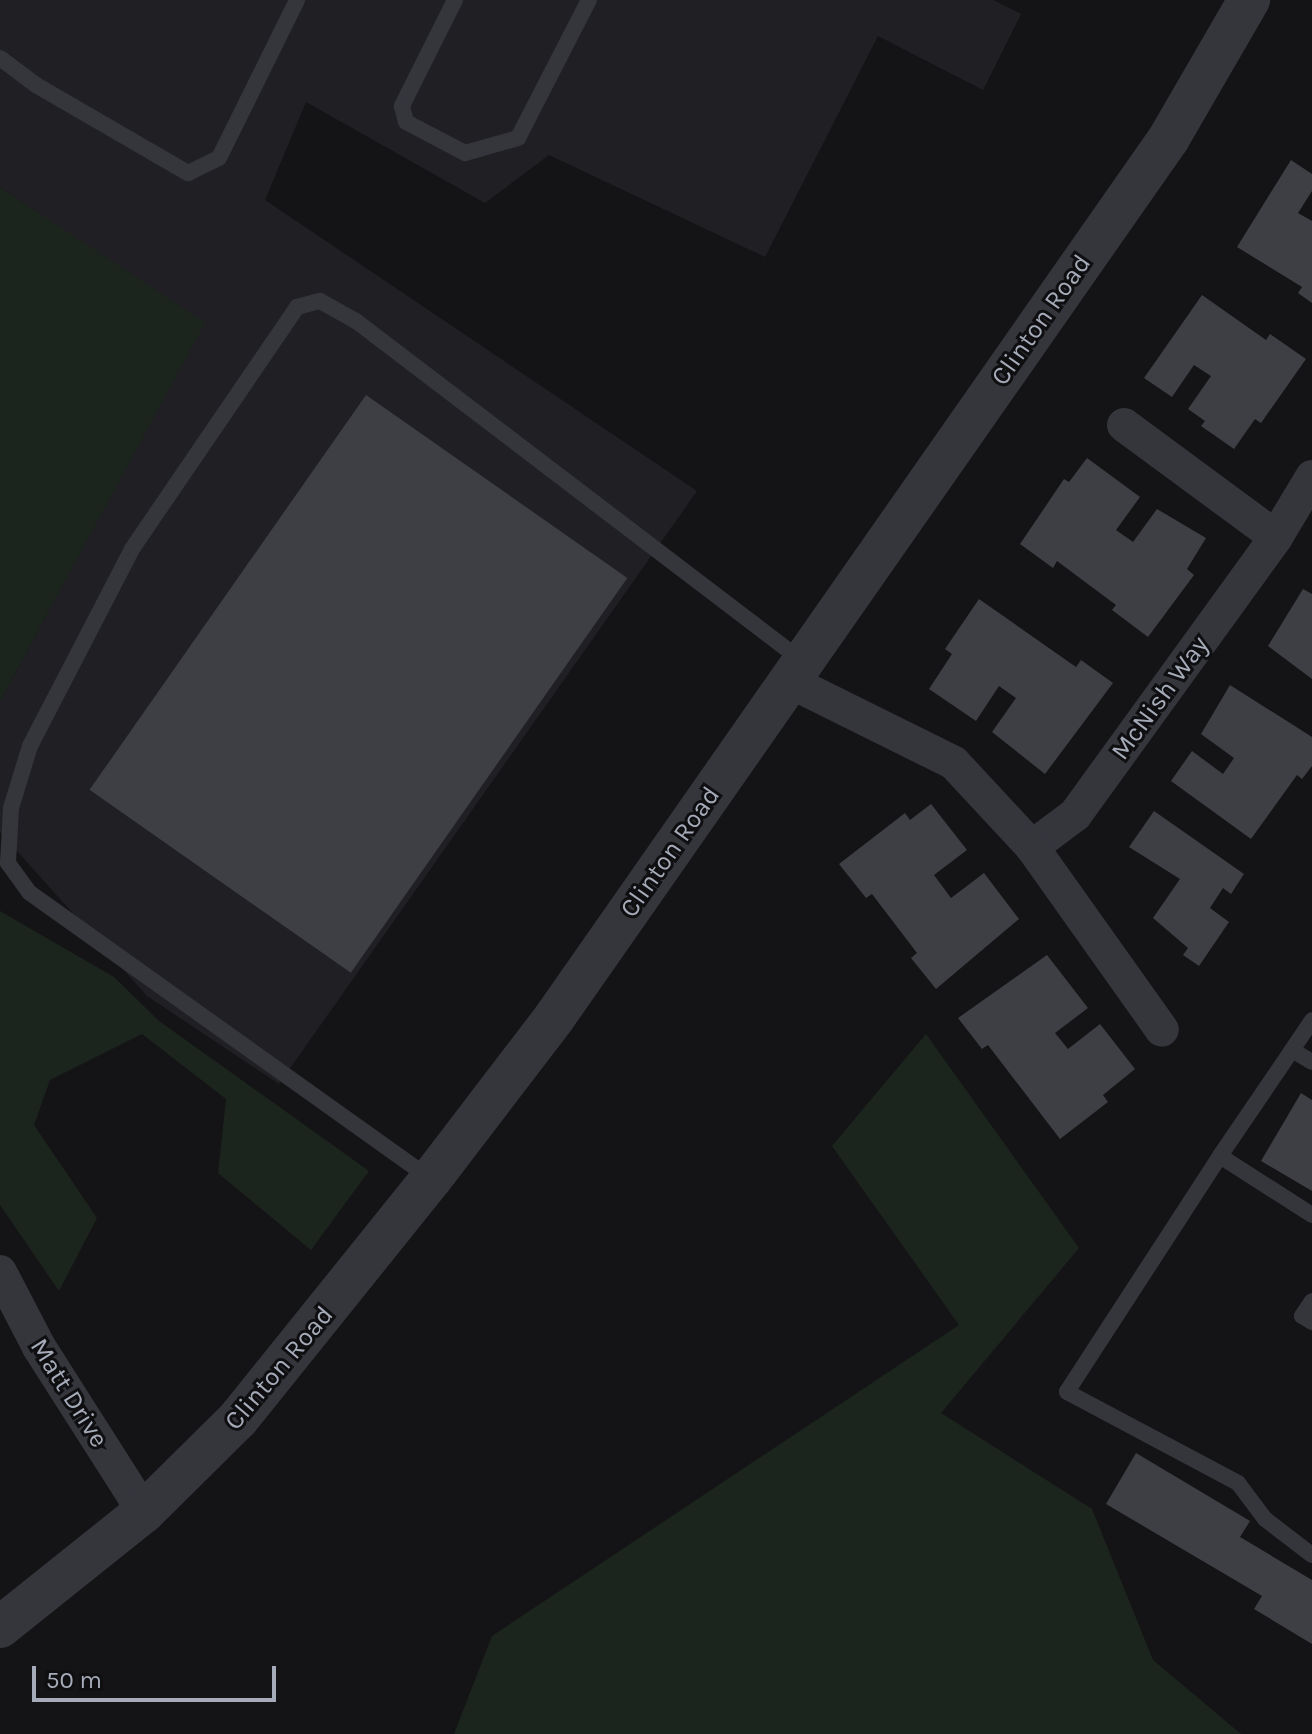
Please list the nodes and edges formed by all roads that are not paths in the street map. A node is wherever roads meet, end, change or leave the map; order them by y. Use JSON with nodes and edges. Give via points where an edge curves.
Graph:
{"nodes":[{"id":1,"x":297,"y":0,"type":"edge"},
{"id":2,"x":455,"y":0,"type":"edge"},
{"id":3,"x":589,"y":0,"type":"edge"},
{"id":4,"x":1249,"y":0,"type":"edge"},
{"id":5,"x":0,"y":58,"type":"edge"},
{"id":6,"x":1124,"y":425,"type":"dead end"},
{"id":7,"x":1312,"y":477,"type":"edge"},
{"id":8,"x":1276,"y":537,"type":"junction"},
{"id":9,"x":795,"y":671,"type":"junction"},
{"id":10,"x":1032,"y":847,"type":"junction"},
{"id":11,"x":1312,"y":1020,"type":"edge"},
{"id":12,"x":1162,"y":1030,"type":"dead end"},
{"id":13,"x":1292,"y":1050,"type":"junction"},
{"id":14,"x":1312,"y":1062,"type":"edge"},
{"id":15,"x":1220,"y":1156,"type":"junction"},
{"id":16,"x":431,"y":1179,"type":"junction"},
{"id":17,"x":1312,"y":1215,"type":"edge"},
{"id":18,"x":0,"y":1272,"type":"edge"},
{"id":19,"x":1312,"y":1301,"type":"edge"},
{"id":20,"x":1312,"y":1322,"type":"edge"},
{"id":21,"x":144,"y":1512,"type":"junction"},
{"id":22,"x":1312,"y":1555,"type":"edge"},
{"id":23,"x":0,"y":1627,"type":"edge"}],
"edges":[{"from":1,"to":5,"type":"lane","via":[[219,158],[188,173],[36,85]]},
{"from":2,"to":3,"type":"lane","via":[[402,106],[406,122],[465,153],[518,138]]},
{"from":4,"to":9,"type":"street","name":"Clinton Road","via":[[1169,138]]},
{"from":6,"to":8,"type":"street"},
{"from":7,"to":8,"type":"street","name":"McNish Way"},
{"from":8,"to":10,"type":"street","name":"McNish Way","via":[[1075,815]]},
{"from":9,"to":10,"type":"street","via":[[954,763]]},
{"from":9,"to":16,"type":"street","name":"Clinton Road","via":[[554,1018]]},
{"from":9,"to":16,"type":"lane","via":[[356,321],[320,301],[297,307],[117,577],[30,746],[11,808],[8,863],[29,892]]},
{"from":10,"to":12,"type":"street"},
{"from":11,"to":13,"type":"lane"},
{"from":13,"to":14,"type":"lane"},
{"from":13,"to":15,"type":"lane"},
{"from":15,"to":17,"type":"lane"},
{"from":15,"to":22,"type":"lane","via":[[1067,1392],[1238,1483],[1265,1519]]},
{"from":16,"to":21,"type":"street","name":"Clinton Road","via":[[238,1419]]},
{"from":18,"to":21,"type":"street","name":"Matt Drive","via":[[39,1347]]},
{"from":19,"to":20,"type":"lane","via":[[1302,1316]]},
{"from":21,"to":23,"type":"street","name":"Clinton Road"}]}
